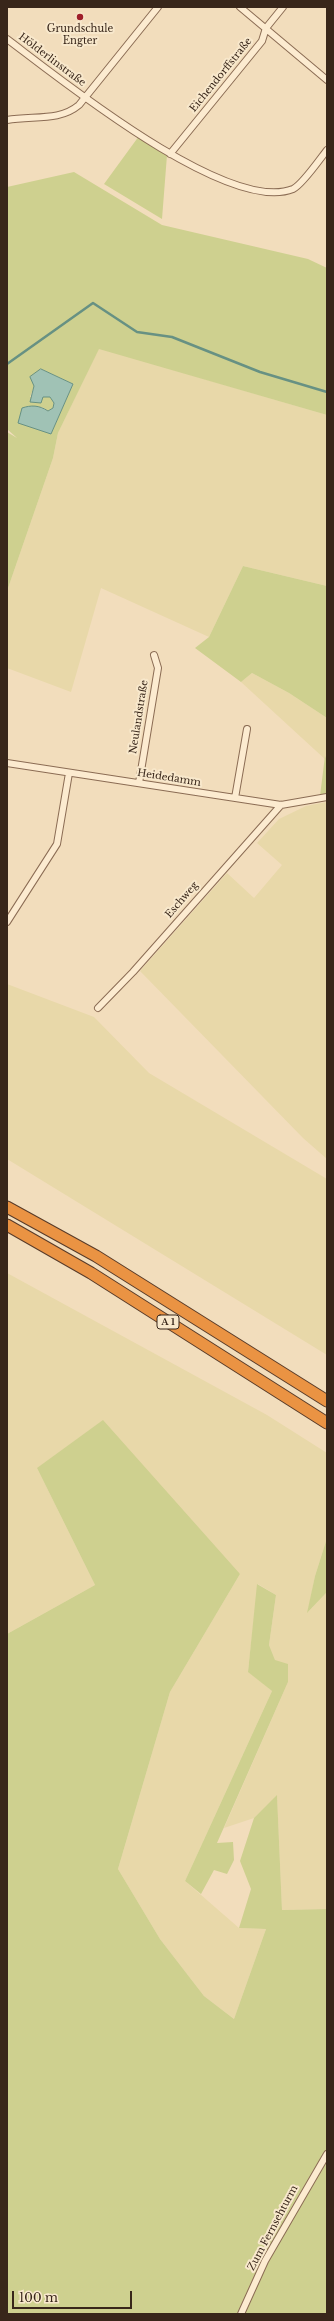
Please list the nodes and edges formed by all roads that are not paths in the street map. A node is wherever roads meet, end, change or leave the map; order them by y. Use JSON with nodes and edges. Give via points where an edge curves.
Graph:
{"nodes":[{"id":1,"x":158,"y":7,"type":"edge"},
{"id":2,"x":240,"y":7,"type":"edge"},
{"id":3,"x":283,"y":7,"type":"edge"},
{"id":4,"x":266,"y":28,"type":"junction"},
{"id":5,"x":7,"y":39,"type":"edge"},
{"id":6,"x":327,"y":80,"type":"edge"},
{"id":7,"x":85,"y":97,"type":"junction"},
{"id":8,"x":7,"y":120,"type":"edge"},
{"id":9,"x":327,"y":150,"type":"edge"},
{"id":10,"x":170,"y":154,"type":"junction"},
{"id":11,"x":154,"y":655,"type":"dead end"},
{"id":12,"x":247,"y":729,"type":"dead end"},
{"id":13,"x":7,"y":763,"type":"edge"},
{"id":14,"x":69,"y":773,"type":"junction"},
{"id":15,"x":139,"y":783,"type":"junction"},
{"id":16,"x":327,"y":797,"type":"edge"},
{"id":17,"x":235,"y":798,"type":"junction"},
{"id":18,"x":280,"y":805,"type":"junction"},
{"id":19,"x":7,"y":922,"type":"edge"},
{"id":20,"x":98,"y":1008,"type":"dead end"},
{"id":21,"x":7,"y":1207,"type":"edge"},
{"id":22,"x":7,"y":1225,"type":"edge"},
{"id":23,"x":327,"y":1401,"type":"edge"},
{"id":24,"x":327,"y":1423,"type":"edge"},
{"id":25,"x":327,"y":2154,"type":"edge"},
{"id":26,"x":241,"y":2314,"type":"edge"}],
"edges":[{"from":1,"to":7,"type":"street"},
{"from":2,"to":4,"type":"street"},
{"from":3,"to":4,"type":"street","name":"Eichendorffstraße"},
{"from":4,"to":6,"type":"street"},
{"from":4,"to":10,"type":"street","name":"Eichendorffstraße","via":[[262,40]]},
{"from":5,"to":7,"type":"street","name":"Hölderlinstraße"},
{"from":7,"to":8,"type":"street","via":[[71,112],[61,116]]},
{"from":7,"to":10,"type":"street","name":"Hölderlinstraße"},
{"from":9,"to":10,"type":"street","name":"Hölderlinstraße","via":[[294,188],[277,192],[232,183]]},
{"from":11,"to":15,"type":"street","name":"Neulandstraße","via":[[158,668]]},
{"from":12,"to":17,"type":"street"},
{"from":13,"to":14,"type":"street","name":"Heidedamm"},
{"from":14,"to":15,"type":"street","name":"Heidedamm"},
{"from":14,"to":19,"type":"street","via":[[57,844]]},
{"from":15,"to":17,"type":"street","name":"Heidedamm"},
{"from":16,"to":18,"type":"street","name":"Heidedamm"},
{"from":17,"to":18,"type":"street","name":"Heidedamm"},
{"from":18,"to":20,"type":"street","name":"Eschweg","via":[[133,972]]},
{"from":21,"to":23,"type":"highway","number":"A 1","via":[[96,1256]]},
{"from":22,"to":24,"type":"highway","number":"A 1","via":[[91,1273]]},
{"from":25,"to":26,"type":"street","name":"Zum Fernsehturm","via":[[265,2261]]}]}
